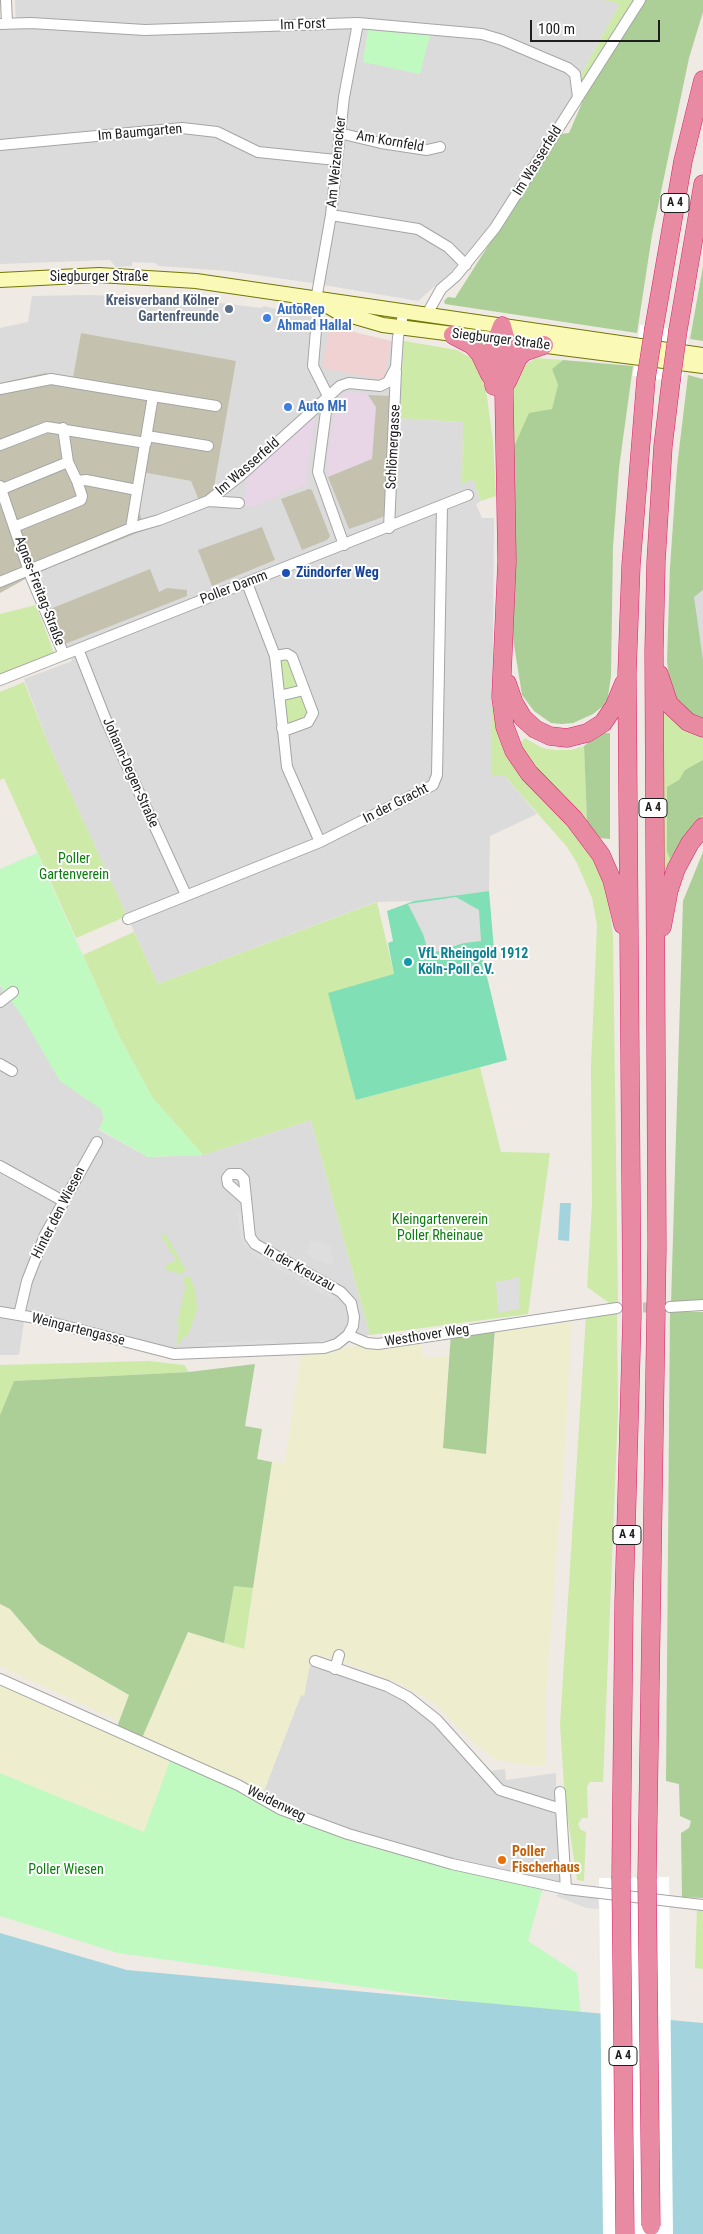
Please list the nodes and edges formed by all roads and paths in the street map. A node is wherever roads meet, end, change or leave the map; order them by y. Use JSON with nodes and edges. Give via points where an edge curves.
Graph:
{"nodes":[{"id":1,"x":6,"y":0,"type":"edge"},
{"id":2,"x":640,"y":0,"type":"edge"},
{"id":3,"x":358,"y":23,"type":"junction"},
{"id":4,"x":4,"y":24,"type":"edge"},
{"id":5,"x":703,"y":80,"type":"edge"},
{"id":6,"x":578,"y":97,"type":"junction"},
{"id":7,"x":339,"y":133,"type":"junction"},
{"id":8,"x":0,"y":145,"type":"edge"},
{"id":9,"x":440,"y":147,"type":"dead end"},
{"id":10,"x":336,"y":160,"type":"junction"},
{"id":11,"x":703,"y":184,"type":"edge"},
{"id":12,"x":331,"y":215,"type":"junction"},
{"id":13,"x":466,"y":265,"type":"junction"},
{"id":14,"x":0,"y":280,"type":"edge"},
{"id":15,"x":316,"y":300,"type":"junction"},
{"id":16,"x":404,"y":310,"type":"junction"},
{"id":17,"x":427,"y":314,"type":"junction"},
{"id":18,"x":400,"y":327,"type":"junction"},
{"id":19,"x":316,"y":330,"type":"dead end"},
{"id":20,"x":453,"y":335,"type":"junction"},
{"id":21,"x":501,"y":336,"type":"junction"},
{"id":22,"x":544,"y":345,"type":"junction"},
{"id":23,"x":703,"y":355,"type":"edge"},
{"id":24,"x":696,"y":365,"type":"edge"},
{"id":25,"x":396,"y":367,"type":"junction"},
{"id":26,"x":499,"y":388,"type":"junction"},
{"id":27,"x":0,"y":389,"type":"edge"},
{"id":28,"x":153,"y":396,"type":"junction"},
{"id":29,"x":328,"y":396,"type":"junction"},
{"id":30,"x":216,"y":406,"type":"dead end"},
{"id":31,"x":63,"y":428,"type":"junction"},
{"id":32,"x":146,"y":439,"type":"junction"},
{"id":33,"x":0,"y":446,"type":"edge"},
{"id":34,"x":208,"y":446,"type":"dead end"},
{"id":35,"x":64,"y":464,"type":"junction"},
{"id":36,"x":76,"y":481,"type":"junction"},
{"id":37,"x":0,"y":488,"type":"edge"},
{"id":38,"x":137,"y":490,"type":"junction"},
{"id":39,"x":468,"y":496,"type":"dead end"},
{"id":40,"x":208,"y":500,"type":"junction"},
{"id":41,"x":239,"y":503,"type":"dead end"},
{"id":42,"x":442,"y":506,"type":"junction"},
{"id":43,"x":14,"y":527,"type":"junction"},
{"id":44,"x":131,"y":528,"type":"junction"},
{"id":45,"x":388,"y":528,"type":"junction"},
{"id":46,"x":344,"y":545,"type":"junction"},
{"id":47,"x":29,"y":570,"type":"junction"},
{"id":48,"x":0,"y":582,"type":"edge"},
{"id":49,"x":248,"y":583,"type":"junction"},
{"id":50,"x":78,"y":649,"type":"junction"},
{"id":51,"x":654,"y":651,"type":"junction"},
{"id":52,"x":64,"y":655,"type":"junction"},
{"id":53,"x":275,"y":656,"type":"junction"},
{"id":54,"x":503,"y":672,"type":"junction"},
{"id":55,"x":627,"y":673,"type":"junction"},
{"id":56,"x":0,"y":680,"type":"edge"},
{"id":57,"x":304,"y":690,"type":"junction"},
{"id":58,"x":279,"y":696,"type":"junction"},
{"id":59,"x":282,"y":728,"type":"junction"},
{"id":60,"x":703,"y":728,"type":"edge"},
{"id":61,"x":703,"y":827,"type":"edge"},
{"id":62,"x":320,"y":842,"type":"junction"},
{"id":63,"x":186,"y":895,"type":"junction"},
{"id":64,"x":128,"y":919,"type":"dead end"},
{"id":65,"x":630,"y":954,"type":"junction"},
{"id":66,"x":654,"y":964,"type":"junction"},
{"id":67,"x":13,"y":992,"type":"dead end"},
{"id":68,"x":0,"y":1002,"type":"edge"},
{"id":69,"x":0,"y":1064,"type":"edge"},
{"id":70,"x":12,"y":1071,"type":"dead end"},
{"id":71,"x":97,"y":1142,"type":"dead end"},
{"id":72,"x":0,"y":1166,"type":"edge"},
{"id":73,"x":246,"y":1200,"type":"dead end"},
{"id":74,"x":63,"y":1201,"type":"junction"},
{"id":75,"x":703,"y":1305,"type":"edge"},
{"id":76,"x":670,"y":1307,"type":"tunnel mouth"},
{"id":77,"x":617,"y":1308,"type":"tunnel mouth"},
{"id":78,"x":0,"y":1312,"type":"edge"},
{"id":79,"x":19,"y":1315,"type":"junction"},
{"id":80,"x":348,"y":1335,"type":"junction"},
{"id":81,"x":339,"y":1655,"type":"dead end"},
{"id":82,"x":315,"y":1661,"type":"dead end"},
{"id":83,"x":335,"y":1669,"type":"junction"},
{"id":84,"x":0,"y":1679,"type":"edge"},
{"id":85,"x":560,"y":1792,"type":"dead end"},
{"id":86,"x":561,"y":1809,"type":"junction"},
{"id":87,"x":566,"y":1889,"type":"junction"},
{"id":88,"x":703,"y":1905,"type":"edge"},
{"id":89,"x":625,"y":2234,"type":"edge"},
{"id":90,"x":652,"y":2234,"type":"edge"}],
"edges":[{"from":1,"to":4,"type":"street"},
{"from":2,"to":6,"type":"street","name":"Im Wasserfeld"},
{"from":3,"to":4,"type":"street","name":"Im Forst","via":[[145,30]]},
{"from":3,"to":6,"type":"street","name":"Im Forst","via":[[482,34],[502,40],[568,68],[574,74]]},
{"from":3,"to":7,"type":"street","name":"Am Weizenacker"},
{"from":5,"to":55,"type":"highway","number":"A 4","bridge":true,"via":[[683,161],[646,379],[633,535]]},
{"from":6,"to":13,"type":"street","name":"Im Wasserfeld","via":[[495,228]]},
{"from":7,"to":9,"type":"street","name":"Am Kornfeld","via":[[428,150]]},
{"from":7,"to":10,"type":"street","name":"Am Weizenacker"},
{"from":8,"to":10,"type":"street","name":"Im Baumgarten","via":[[182,128],[216,132],[258,152]]},
{"from":10,"to":12,"type":"street","name":"Am Weizenacker"},
{"from":11,"to":51,"type":"highway","number":"A 4","bridge":true,"via":[[678,330],[663,446]]},
{"from":12,"to":13,"type":"street","via":[[418,229],[448,247]]},
{"from":12,"to":15,"type":"street","name":"Am Weizenacker"},
{"from":13,"to":17,"type":"street","name":"Im Wasserfeld","via":[[441,289]]},
{"from":14,"to":15,"type":"main road","name":"Siegburger Straße","via":[[99,275],[160,277],[225,284]]},
{"from":15,"to":16,"type":"main road","name":"Siegburger Straße"},
{"from":15,"to":18,"type":"main road","name":"Siegburger Straße","via":[[338,312]]},
{"from":16,"to":17,"type":"main road","name":"Siegburger Straße"},
{"from":16,"to":18,"type":"street"},
{"from":17,"to":21,"type":"main road","name":"Siegburger Straße"},
{"from":18,"to":20,"type":"main road","name":"Siegburger Straße"},
{"from":18,"to":25,"type":"street"},
{"from":19,"to":29,"type":"street","via":[[313,366]]},
{"from":20,"to":21,"type":"main road","name":"Siegburger Straße"},
{"from":20,"to":26,"type":"highway","via":[[472,345],[480,354]]},
{"from":21,"to":22,"type":"main road","name":"Siegburger Straße"},
{"from":21,"to":23,"type":"main road","name":"Siegburger Straße"},
{"from":21,"to":26,"type":"highway"},
{"from":22,"to":24,"type":"main road","name":"Siegburger Straße"},
{"from":22,"to":26,"type":"highway","via":[[524,352]]},
{"from":25,"to":29,"type":"street","name":"Im Wasserfeld","via":[[392,378],[384,385],[345,384]]},
{"from":25,"to":45,"type":"street","name":"Schlömergasse"},
{"from":26,"to":54,"type":"highway","via":[[504,421],[507,561]]},
{"from":27,"to":28,"type":"street","via":[[51,379]]},
{"from":28,"to":30,"type":"street"},
{"from":28,"to":32,"type":"street"},
{"from":29,"to":40,"type":"street","name":"Im Wasserfeld","via":[[240,476]]},
{"from":29,"to":46,"type":"street","via":[[318,472]]},
{"from":31,"to":32,"type":"street"},
{"from":31,"to":33,"type":"street","via":[[47,427]]},
{"from":31,"to":35,"type":"street"},
{"from":32,"to":34,"type":"street"},
{"from":32,"to":38,"type":"street"},
{"from":35,"to":36,"type":"street"},
{"from":35,"to":37,"type":"street","name":"Agnes-Freitag-Straße"},
{"from":36,"to":38,"type":"street"},
{"from":36,"to":43,"type":"street","name":"Agnes-Freitag-Straße","via":[[81,498],[73,504]]},
{"from":37,"to":43,"type":"street","name":"Agnes-Freitag-Straße"},
{"from":38,"to":44,"type":"street"},
{"from":39,"to":42,"type":"street","name":"Poller Damm"},
{"from":40,"to":41,"type":"street"},
{"from":40,"to":44,"type":"street","name":"Im Wasserfeld"},
{"from":42,"to":45,"type":"street","name":"Poller Damm"},
{"from":42,"to":62,"type":"street","name":"In der Gracht","via":[[436,780],[426,789]]},
{"from":43,"to":47,"type":"street","name":"Agnes-Freitag-Straße"},
{"from":44,"to":47,"type":"street","name":"Im Wasserfeld"},
{"from":45,"to":46,"type":"street","name":"Poller Damm"},
{"from":46,"to":49,"type":"street","name":"Poller Damm"},
{"from":47,"to":48,"type":"street","name":"Im Wasserfeld"},
{"from":47,"to":52,"type":"street","name":"Agnes-Freitag-Straße"},
{"from":49,"to":50,"type":"street","name":"Poller Damm"},
{"from":49,"to":53,"type":"street"},
{"from":50,"to":52,"type":"street","name":"Poller Damm"},
{"from":50,"to":63,"type":"street","name":"Johann-Degen-Straße","via":[[106,720]]},
{"from":51,"to":60,"type":"highway","via":[[663,692],[669,704],[688,722]]},
{"from":51,"to":66,"type":"highway","number":"A 4"},
{"from":52,"to":56,"type":"street","name":"Poller Damm"},
{"from":53,"to":57,"type":"street","via":[[287,654],[292,657]]},
{"from":53,"to":58,"type":"street"},
{"from":54,"to":55,"type":"highway","via":[[523,718],[550,736],[567,738],[588,733],[603,723],[614,708]]},
{"from":54,"to":65,"type":"highway","via":[[505,727],[514,751],[529,773],[574,818],[601,855],[612,880]]},
{"from":55,"to":65,"type":"highway","number":"A 4"},
{"from":57,"to":58,"type":"street"},
{"from":57,"to":59,"type":"street","via":[[313,713],[308,722],[289,729]]},
{"from":58,"to":59,"type":"street"},
{"from":59,"to":62,"type":"street","via":[[287,767]]},
{"from":61,"to":66,"type":"highway","via":[[690,843],[669,890]]},
{"from":62,"to":63,"type":"street","name":"In der Gracht"},
{"from":63,"to":64,"type":"street","name":"In der Gracht"},
{"from":65,"to":89,"type":"highway","number":"A 4","bridge":true,"via":[[632,1316],[621,1877]]},
{"from":66,"to":90,"type":"highway","number":"A 4","bridge":true,"via":[[657,1247],[647,1877]]},
{"from":67,"to":68,"type":"street"},
{"from":69,"to":70,"type":"street"},
{"from":71,"to":74,"type":"street","name":"Hinter den Wiesen"},
{"from":72,"to":74,"type":"street"},
{"from":73,"to":80,"type":"street","name":"In der Kreuzau","via":[[250,1237],[255,1244],[347,1298],[354,1317]]},
{"from":74,"to":79,"type":"street","name":"Hinter den Wiesen","via":[[33,1264]]},
{"from":75,"to":76,"type":"street"},
{"from":77,"to":80,"type":"street","name":"Westhover Weg","via":[[378,1344]]},
{"from":78,"to":79,"type":"street","name":"Weingartengasse"},
{"from":79,"to":80,"type":"street","name":"Weingartengasse","via":[[154,1350],[192,1355],[324,1348],[337,1344]]},
{"from":81,"to":83,"type":"street"},
{"from":82,"to":83,"type":"street"},
{"from":83,"to":86,"type":"street","via":[[387,1686],[414,1701],[437,1720],[500,1790]]},
{"from":84,"to":87,"type":"street","name":"Weidenweg","via":[[318,1824],[452,1864]]},
{"from":85,"to":86,"type":"street"},
{"from":86,"to":87,"type":"street"},
{"from":87,"to":88,"type":"street","name":"Weidenweg"}]}
